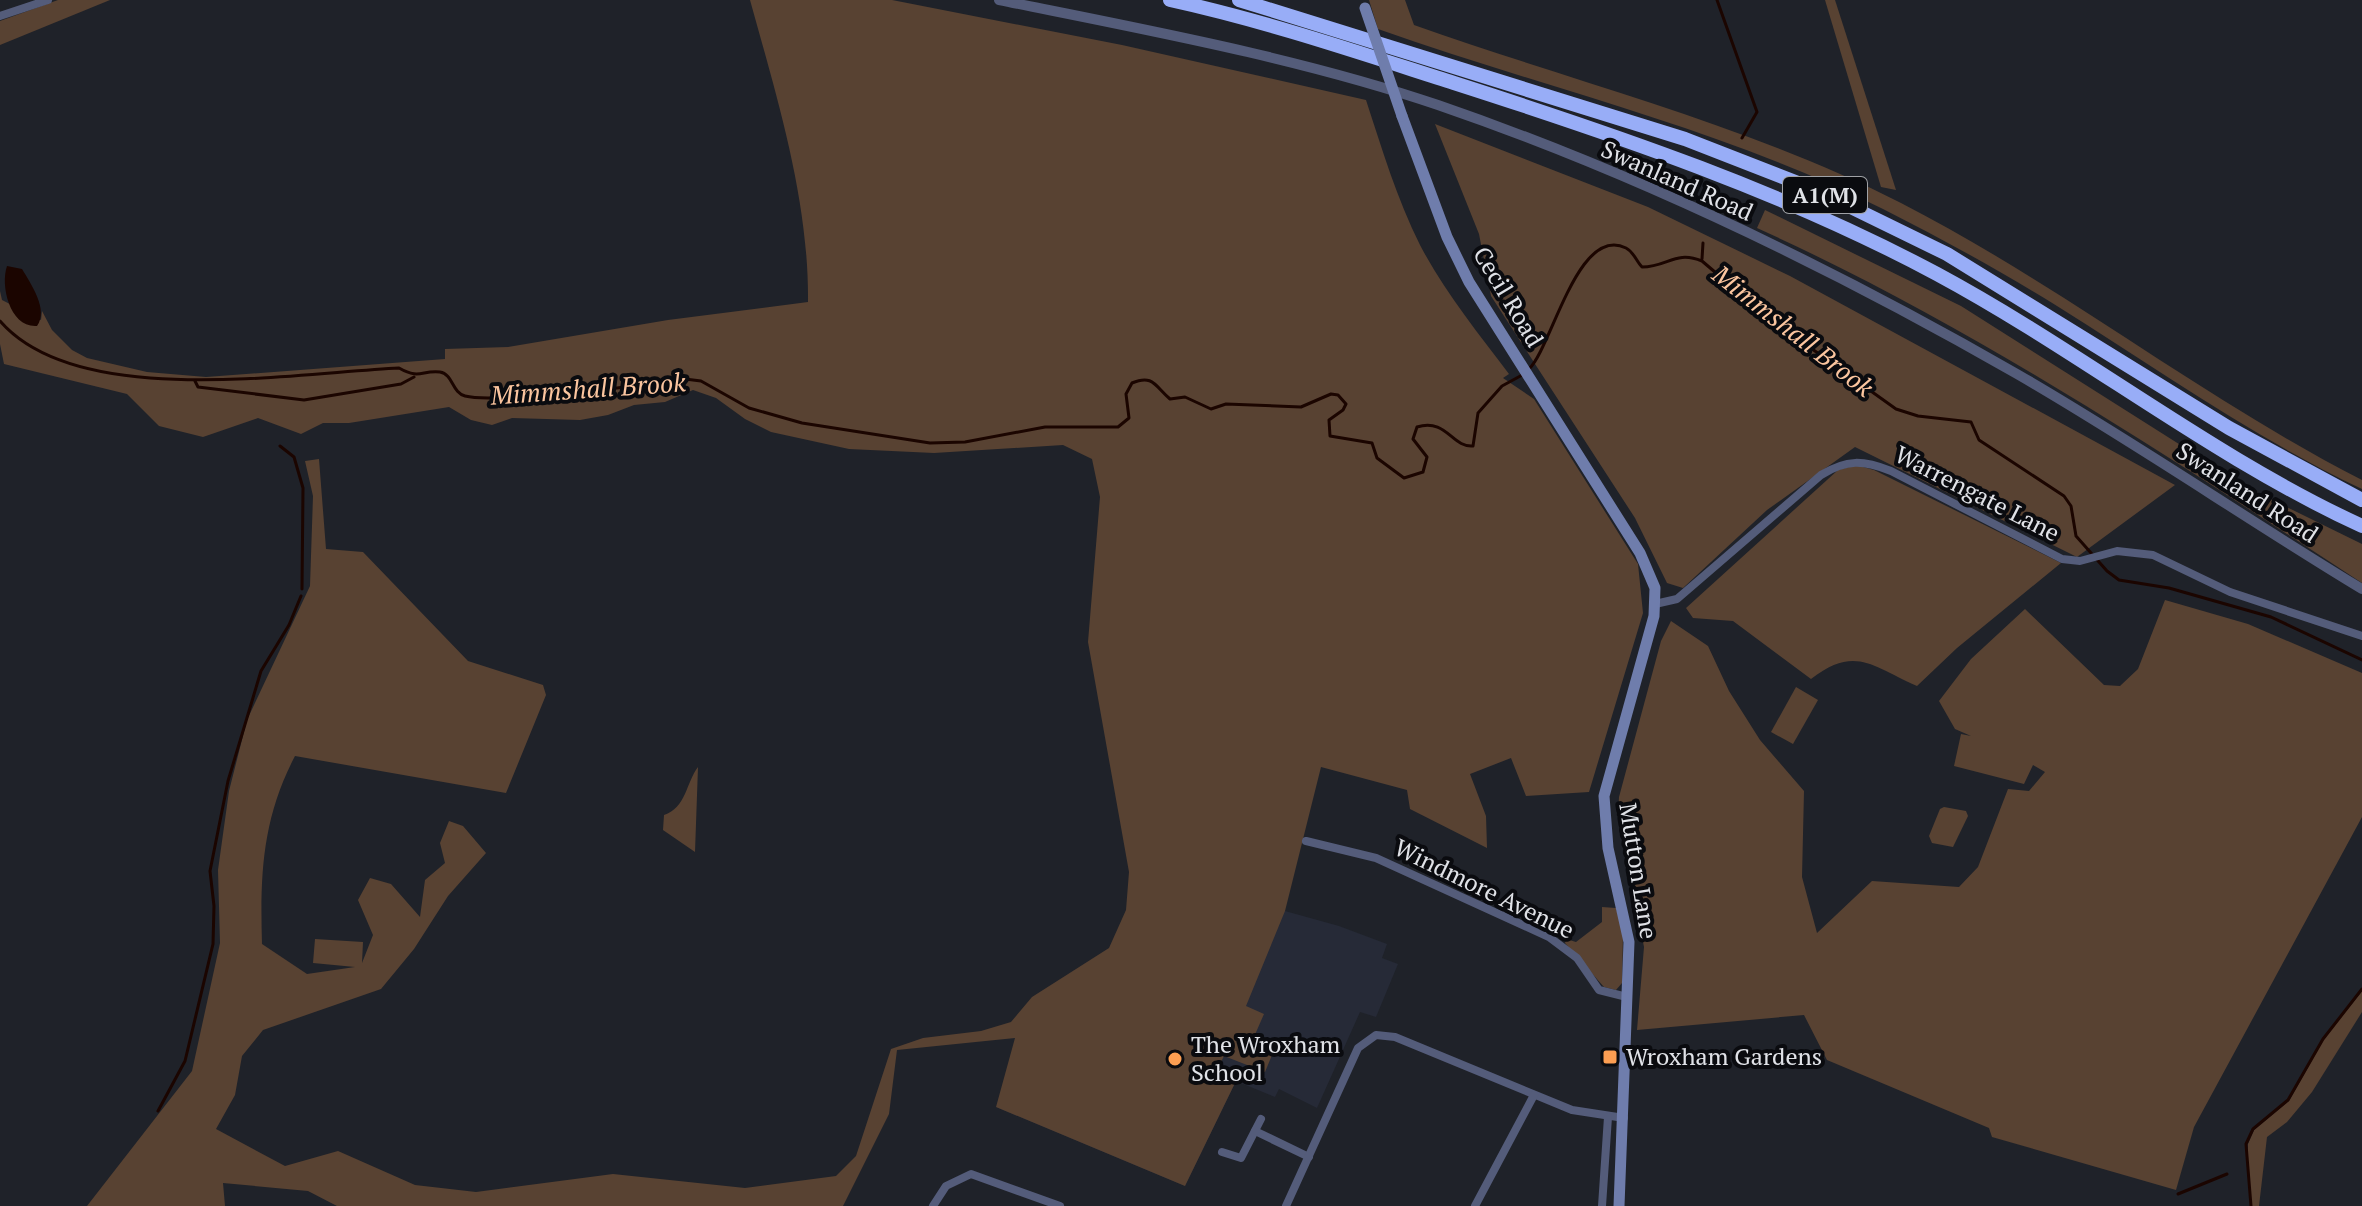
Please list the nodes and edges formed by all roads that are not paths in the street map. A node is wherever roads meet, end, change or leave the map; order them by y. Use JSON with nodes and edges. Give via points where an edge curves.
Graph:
{"nodes":[{"id":1,"x":48,"y":0,"type":"edge"},
{"id":2,"x":999,"y":0,"type":"edge"},
{"id":3,"x":1170,"y":0,"type":"edge"},
{"id":4,"x":1239,"y":0,"type":"edge"},
{"id":5,"x":1363,"y":4,"type":"edge"},
{"id":6,"x":0,"y":16,"type":"edge"},
{"id":7,"x":2362,"y":500,"type":"edge"},
{"id":8,"x":2362,"y":526,"type":"edge"},
{"id":9,"x":2362,"y":589,"type":"edge"},
{"id":10,"x":1655,"y":601,"type":"junction"},
{"id":11,"x":2362,"y":636,"type":"edge"},
{"id":12,"x":1306,"y":841,"type":"dead end"},
{"id":13,"x":1627,"y":997,"type":"junction"},
{"id":14,"x":1534,"y":1095,"type":"junction"},
{"id":15,"x":1608,"y":1117,"type":"junction"},
{"id":16,"x":1624,"y":1118,"type":"junction"},
{"id":17,"x":1261,"y":1119,"type":"dead end"},
{"id":18,"x":1255,"y":1131,"type":"junction"},
{"id":19,"x":1222,"y":1152,"type":"dead end"},
{"id":20,"x":1309,"y":1157,"type":"junction"},
{"id":21,"x":933,"y":1206,"type":"edge"},
{"id":22,"x":1060,"y":1206,"type":"edge"},
{"id":23,"x":1286,"y":1206,"type":"edge"},
{"id":24,"x":1475,"y":1206,"type":"edge"},
{"id":25,"x":1602,"y":1206,"type":"edge"},
{"id":26,"x":1619,"y":1206,"type":"edge"}],
"edges":[{"from":1,"to":6,"type":"street"},
{"from":2,"to":9,"type":"street","name":"Swanland Road","via":[[1360,81],[1439,105],[1602,168],[1931,326],[2103,426]]},
{"from":3,"to":8,"type":"highway","number":"A1(M)","via":[[1559,117],[1795,206],[1938,275],[2215,446]]},
{"from":4,"to":7,"type":"highway","number":"A1(M)","via":[[1685,139],[1816,190],[1947,254],[2229,428]]},
{"from":5,"to":10,"type":"main road","name":"Cecil Road","bridge":true,"via":[[1447,237],[1469,282],[1640,553],[1652,577]]},
{"from":10,"to":11,"type":"street","name":"Warrengate Lane","via":[[1677,599],[1782,505],[1829,470],[1852,461],[1891,471],[2062,559],[2129,551],[2153,555],[2230,592]]},
{"from":10,"to":13,"type":"main road","name":"Mutton Lane","via":[[1604,796],[1608,848],[1629,942]]},
{"from":12,"to":13,"type":"street","name":"Windmore Avenue","via":[[1376,858],[1549,937],[1577,958],[1599,990]]},
{"from":13,"to":16,"type":"main road","name":"Mutton Lane"},
{"from":14,"to":15,"type":"street"},
{"from":14,"to":20,"type":"street","via":[[1395,1037],[1376,1035],[1358,1048]]},
{"from":14,"to":24,"type":"street"},
{"from":15,"to":16,"type":"street"},
{"from":15,"to":25,"type":"street"},
{"from":16,"to":26,"type":"main road","name":"Mutton Lane"},
{"from":17,"to":18,"type":"street"},
{"from":18,"to":19,"type":"street","via":[[1241,1158]]},
{"from":18,"to":20,"type":"street"},
{"from":20,"to":23,"type":"street"},
{"from":21,"to":22,"type":"street","via":[[946,1186],[971,1174]]}]}
